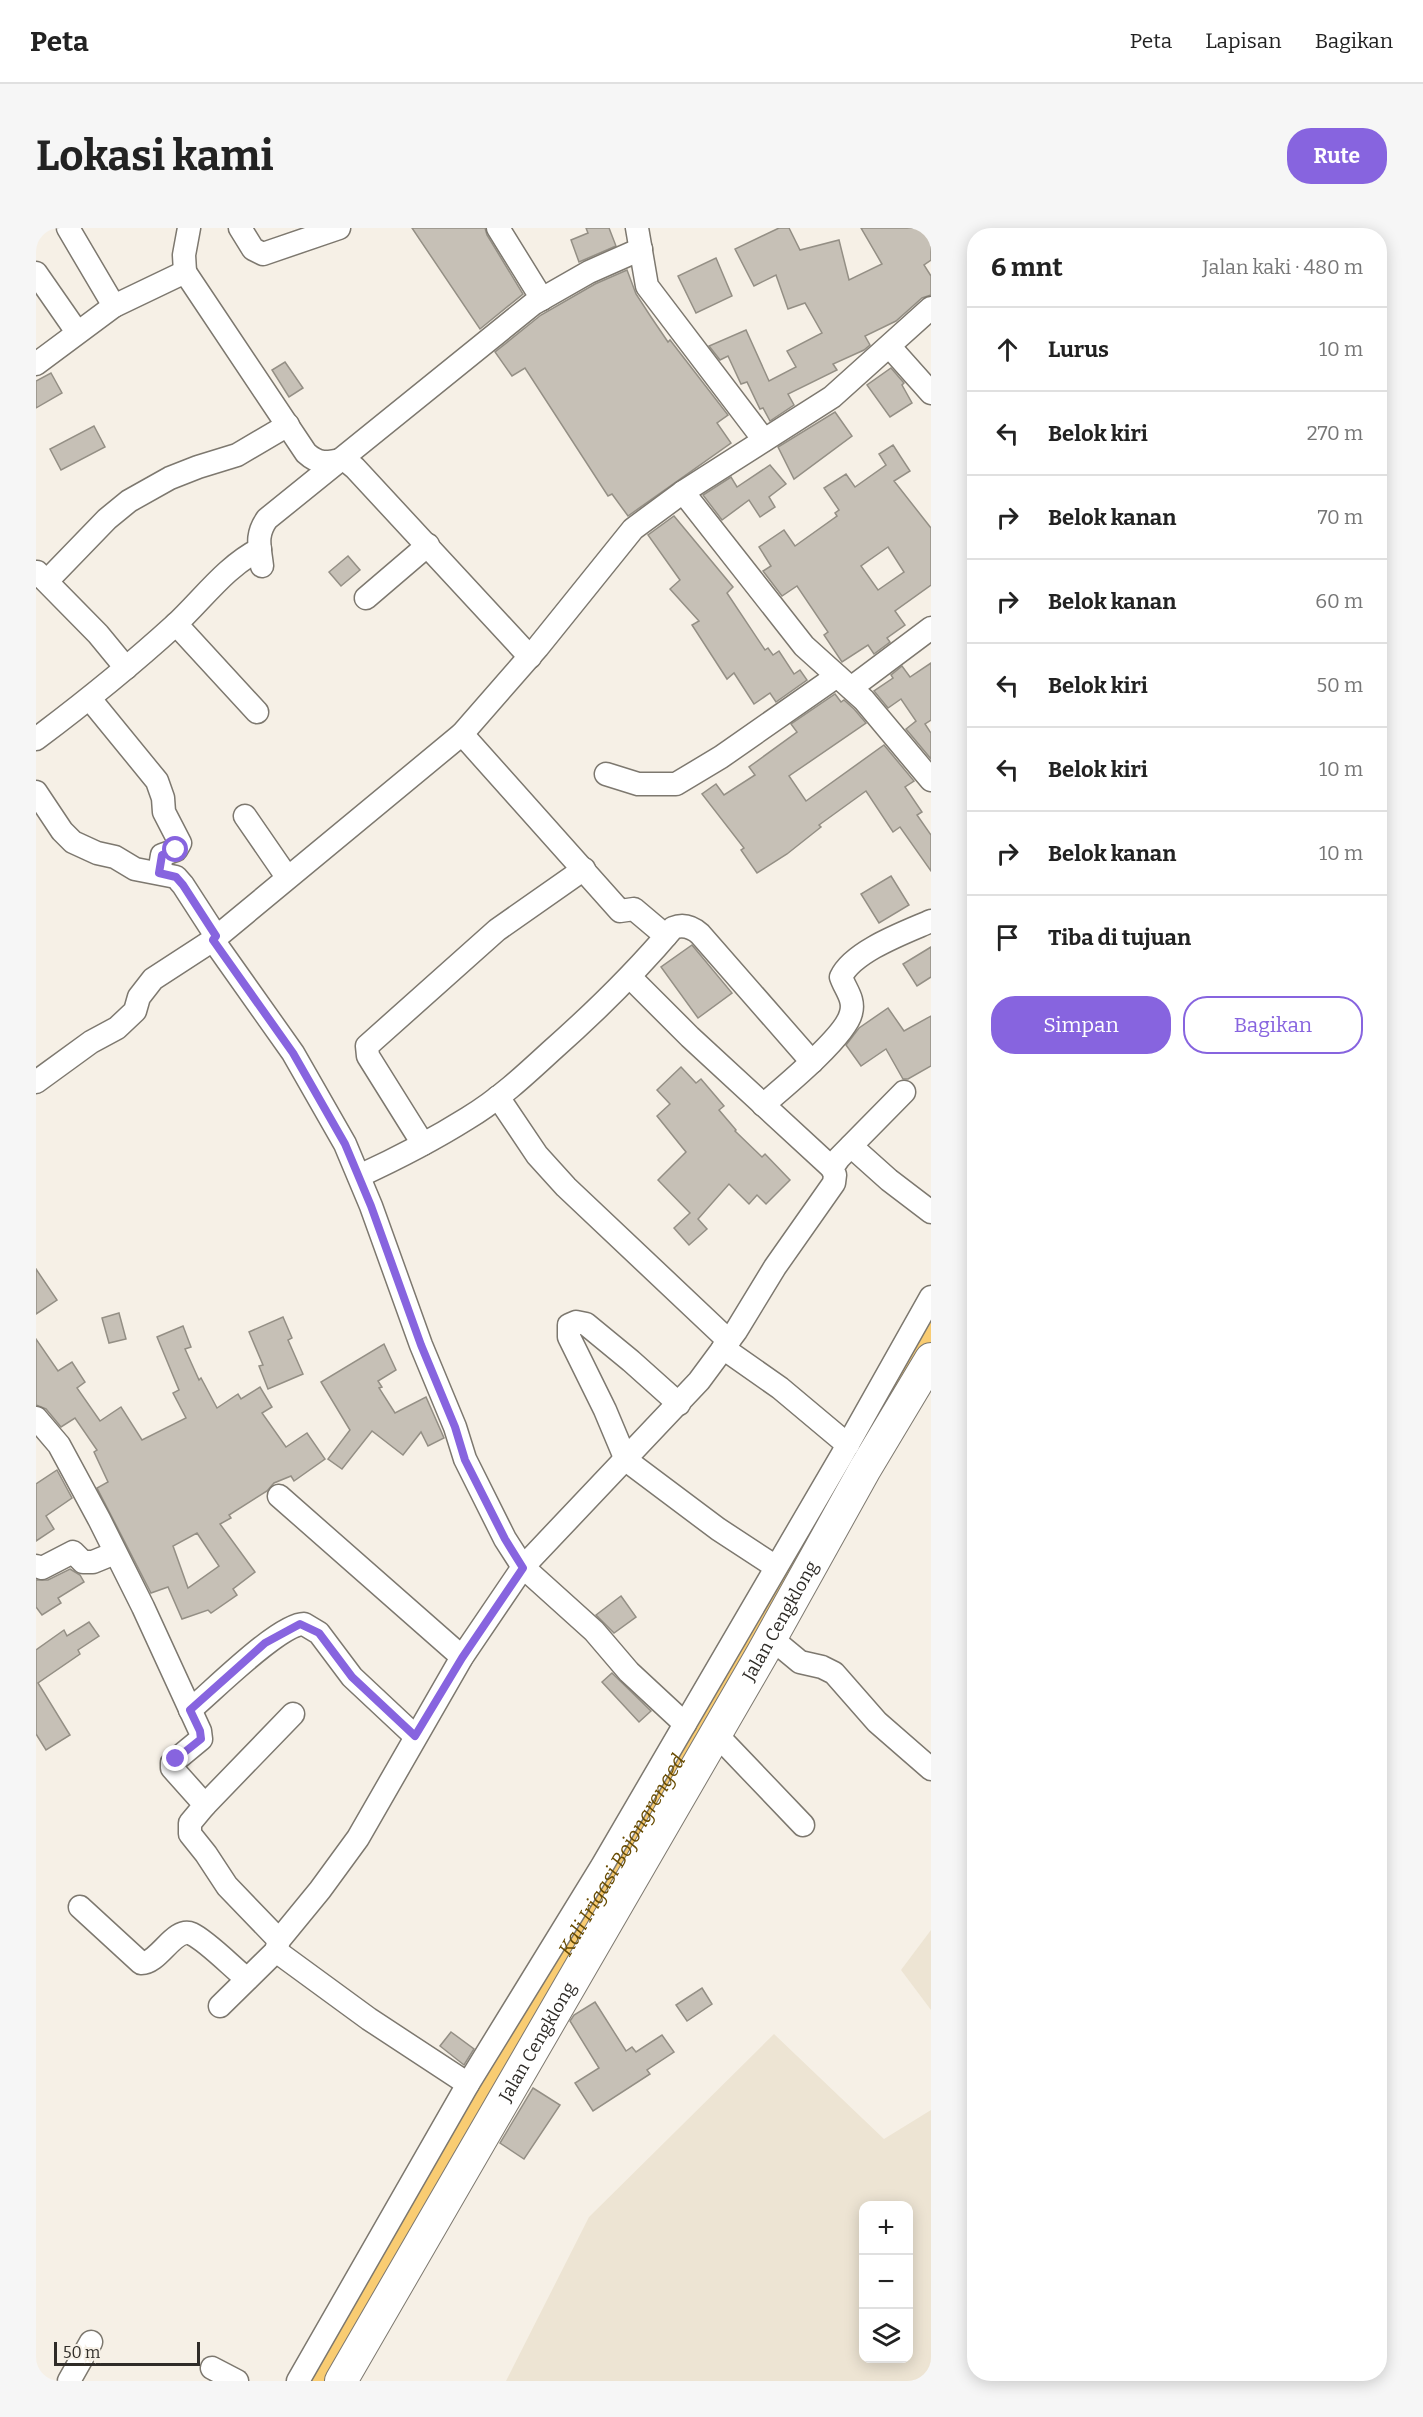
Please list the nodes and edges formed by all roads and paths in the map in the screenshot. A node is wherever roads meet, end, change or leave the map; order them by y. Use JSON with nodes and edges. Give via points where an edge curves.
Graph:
{"nodes":[{"id":1,"x":68,"y":228,"type":"edge"},
{"id":2,"x":189,"y":228,"type":"edge"},
{"id":3,"x":240,"y":228,"type":"edge"},
{"id":4,"x":339,"y":228,"type":"edge"},
{"id":5,"x":498,"y":228,"type":"edge"},
{"id":6,"x":640,"y":239,"type":"edge"},
{"id":7,"x":185,"y":272,"type":"junction"},
{"id":8,"x":36,"y":273,"type":"edge"},
{"id":9,"x":542,"y":299,"type":"junction"},
{"id":10,"x":114,"y":306,"type":"junction"},
{"id":11,"x":931,"y":308,"type":"edge"},
{"id":12,"x":77,"y":332,"type":"junction"},
{"id":13,"x":890,"y":347,"type":"junction"},
{"id":14,"x":36,"y":364,"type":"edge"},
{"id":15,"x":931,"y":393,"type":"edge"},
{"id":16,"x":288,"y":425,"type":"junction"},
{"id":17,"x":764,"y":440,"type":"junction"},
{"id":18,"x":344,"y":459,"type":"junction"},
{"id":19,"x":683,"y":492,"type":"junction"},
{"id":20,"x":428,"y":545,"type":"junction"},
{"id":21,"x":41,"y":576,"type":"edge"},
{"id":22,"x":366,"y":598,"type":"dead end"},
{"id":23,"x":176,"y":624,"type":"junction"},
{"id":24,"x":931,"y":628,"type":"edge"},
{"id":25,"x":530,"y":657,"type":"junction"},
{"id":26,"x":126,"y":668,"type":"junction"},
{"id":27,"x":844,"y":682,"type":"junction"},
{"id":28,"x":90,"y":699,"type":"junction"},
{"id":29,"x":257,"y":712,"type":"dead end"},
{"id":30,"x":462,"y":735,"type":"junction"},
{"id":31,"x":36,"y":739,"type":"edge"},
{"id":32,"x":606,"y":774,"type":"dead end"},
{"id":33,"x":931,"y":780,"type":"edge"},
{"id":34,"x":36,"y":792,"type":"edge"},
{"id":35,"x":245,"y":816,"type":"dead end"},
{"id":36,"x":584,"y":869,"type":"junction"},
{"id":37,"x":159,"y":873,"type":"junction"},
{"id":38,"x":287,"y":877,"type":"junction"},
{"id":39,"x":931,"y":921,"type":"edge"},
{"id":40,"x":666,"y":936,"type":"junction"},
{"id":41,"x":215,"y":938,"type":"junction"},
{"id":42,"x":630,"y":977,"type":"junction"},
{"id":43,"x":812,"y":1062,"type":"junction"},
{"id":44,"x":36,"y":1082,"type":"edge"},
{"id":45,"x":904,"y":1092,"type":"dead end"},
{"id":46,"x":498,"y":1097,"type":"junction"},
{"id":47,"x":763,"y":1105,"type":"junction"},
{"id":48,"x":423,"y":1144,"type":"junction"},
{"id":49,"x":851,"y":1146,"type":"junction"},
{"id":50,"x":832,"y":1168,"type":"junction"},
{"id":51,"x":359,"y":1176,"type":"junction"},
{"id":52,"x":931,"y":1212,"type":"edge"},
{"id":53,"x":931,"y":1297,"type":"edge"},
{"id":54,"x":921,"y":1332,"type":"edge"},
{"id":55,"x":726,"y":1344,"type":"junction"},
{"id":56,"x":931,"y":1359,"type":"edge"},
{"id":57,"x":890,"y":1398,"type":"junction"},
{"id":58,"x":679,"y":1404,"type":"junction"},
{"id":59,"x":36,"y":1418,"type":"edge"},
{"id":60,"x":852,"y":1458,"type":"junction"},
{"id":61,"x":626,"y":1460,"type":"junction"},
{"id":62,"x":279,"y":1496,"type":"dead end"},
{"id":63,"x":115,"y":1553,"type":"junction"},
{"id":64,"x":36,"y":1566,"type":"edge"},
{"id":65,"x":776,"y":1567,"type":"junction"},
{"id":66,"x":523,"y":1568,"type":"junction"},
{"id":67,"x":752,"y":1643,"type":"junction"},
{"id":68,"x":462,"y":1658,"type":"junction"},
{"id":69,"x":190,"y":1710,"type":"junction"},
{"id":70,"x":293,"y":1713,"type":"dead end"},
{"id":71,"x":685,"y":1724,"type":"junction"},
{"id":72,"x":716,"y":1734,"type":"junction"},
{"id":73,"x":415,"y":1736,"type":"junction"},
{"id":74,"x":931,"y":1769,"type":"edge"},
{"id":75,"x":205,"y":1805,"type":"junction"},
{"id":76,"x":803,"y":1825,"type":"dead end"},
{"id":77,"x":80,"y":1907,"type":"dead end"},
{"id":78,"x":277,"y":1945,"type":"junction"},
{"id":79,"x":247,"y":1979,"type":"junction"},
{"id":80,"x":530,"y":1985,"type":"junction"},
{"id":81,"x":556,"y":2001,"type":"junction"},
{"id":82,"x":220,"y":2006,"type":"dead end"},
{"id":83,"x":468,"y":2084,"type":"junction"},
{"id":84,"x":91,"y":2342,"type":"dead end"},
{"id":85,"x":212,"y":2368,"type":"dead end"},
{"id":86,"x":69,"y":2381,"type":"edge"},
{"id":87,"x":237,"y":2381,"type":"edge"},
{"id":88,"x":298,"y":2381,"type":"edge"},
{"id":89,"x":341,"y":2381,"type":"edge"}],
"edges":[{"from":1,"to":10,"type":"street"},
{"from":2,"to":7,"type":"street"},
{"from":3,"to":4,"type":"street","via":[[253,249],[263,254]]},
{"from":5,"to":9,"type":"street"},
{"from":6,"to":9,"type":"street"},
{"from":6,"to":17,"type":"street","via":[[646,286]]},
{"from":7,"to":10,"type":"street"},
{"from":7,"to":16,"type":"street"},
{"from":8,"to":12,"type":"street"},
{"from":9,"to":18,"type":"street"},
{"from":10,"to":12,"type":"street"},
{"from":11,"to":13,"type":"street"},
{"from":12,"to":14,"type":"street"},
{"from":13,"to":15,"type":"street"},
{"from":13,"to":17,"type":"street","via":[[832,397]]},
{"from":16,"to":18,"type":"street","via":[[315,461],[324,464]]},
{"from":16,"to":21,"type":"street","via":[[237,455],[170,478],[129,501]]},
{"from":17,"to":19,"type":"street"},
{"from":18,"to":20,"type":"street"},
{"from":18,"to":23,"type":"street","via":[[267,519],[259,530],[261,558],[234,567]]},
{"from":19,"to":25,"type":"street","via":[[633,529]]},
{"from":19,"to":27,"type":"street","via":[[804,646]]},
{"from":20,"to":22,"type":"street"},
{"from":20,"to":25,"type":"street"},
{"from":21,"to":26,"type":"street"},
{"from":23,"to":26,"type":"street"},
{"from":23,"to":29,"type":"street"},
{"from":24,"to":27,"type":"street"},
{"from":25,"to":30,"type":"street"},
{"from":26,"to":28,"type":"street"},
{"from":27,"to":32,"type":"street","via":[[676,784],[638,784]]},
{"from":27,"to":33,"type":"street","via":[[864,700]]},
{"from":28,"to":31,"type":"street"},
{"from":28,"to":37,"type":"street","via":[[159,786],[164,812],[180,843],[176,850],[162,855]]},
{"from":30,"to":36,"type":"street"},
{"from":30,"to":38,"type":"street"},
{"from":34,"to":37,"type":"street","via":[[73,842],[115,857],[135,869]]},
{"from":35,"to":38,"type":"street"},
{"from":36,"to":40,"type":"street","via":[[620,911],[634,909]]},
{"from":36,"to":48,"type":"street","via":[[497,930],[367,1046],[368,1056]]},
{"from":37,"to":41,"type":"street","via":[[176,877],[183,885]]},
{"from":38,"to":41,"type":"street"},
{"from":39,"to":43,"type":"street","via":[[880,944],[844,971],[841,977],[849,994],[851,1013]]},
{"from":40,"to":42,"type":"street"},
{"from":40,"to":43,"type":"street","via":[[673,928],[682,926],[700,934]]},
{"from":41,"to":44,"type":"street","via":[[153,979],[139,997],[135,1011],[117,1028]]},
{"from":41,"to":51,"type":"street","via":[[293,1053]]},
{"from":42,"to":46,"type":"street"},
{"from":42,"to":47,"type":"street"},
{"from":43,"to":47,"type":"street"},
{"from":45,"to":49,"type":"street"},
{"from":46,"to":48,"type":"street"},
{"from":46,"to":55,"type":"street","via":[[537,1155],[566,1187]]},
{"from":47,"to":50,"type":"street"},
{"from":48,"to":51,"type":"street"},
{"from":49,"to":50,"type":"street"},
{"from":49,"to":52,"type":"street"},
{"from":50,"to":55,"type":"street","via":[[834,1183]]},
{"from":51,"to":66,"type":"street","via":[[465,1460]]},
{"from":53,"to":54,"type":"street"},
{"from":54,"to":57,"type":"street"},
{"from":55,"to":58,"type":"street"},
{"from":55,"to":60,"type":"street","via":[[780,1388]]},
{"from":56,"to":57,"type":"main road","name":"Jalan Cengklong"},
{"from":57,"to":60,"type":"main road","name":"Jalan Cengklong"},
{"from":58,"to":61,"type":"street"},
{"from":58,"to":61,"type":"street","via":[[586,1324],[569,1325],[569,1337]]},
{"from":59,"to":63,"type":"street","via":[[59,1445]]},
{"from":60,"to":65,"type":"street"},
{"from":60,"to":67,"type":"main road","name":"Jalan Cengklong"},
{"from":61,"to":65,"type":"street"},
{"from":61,"to":66,"type":"street"},
{"from":62,"to":68,"type":"street"},
{"from":63,"to":64,"type":"street","via":[[83,1562],[73,1552],[39,1569]]},
{"from":63,"to":69,"type":"street"},
{"from":65,"to":67,"type":"street"},
{"from":66,"to":68,"type":"street"},
{"from":66,"to":71,"type":"street","via":[[594,1631],[629,1672]]},
{"from":67,"to":71,"type":"street"},
{"from":67,"to":72,"type":"main road","name":"Jalan Cengklong"},
{"from":67,"to":74,"type":"street","via":[[834,1673],[877,1722]]},
{"from":68,"to":73,"type":"street"},
{"from":69,"to":73,"type":"street","via":[[265,1643],[304,1624],[319,1633],[352,1677]]},
{"from":69,"to":75,"type":"street","via":[[201,1739],[176,1759],[172,1768]]},
{"from":70,"to":75,"type":"street"},
{"from":71,"to":80,"type":"street"},
{"from":72,"to":76,"type":"street"},
{"from":72,"to":81,"type":"main road","name":"Jalan Cengklong"},
{"from":73,"to":78,"type":"street","via":[[358,1838]]},
{"from":75,"to":78,"type":"street","via":[[190,1823],[190,1834]]},
{"from":77,"to":79,"type":"street","via":[[141,1962],[149,1962],[176,1937],[186,1933]]},
{"from":78,"to":79,"type":"street"},
{"from":78,"to":83,"type":"street","via":[[369,2019]]},
{"from":79,"to":82,"type":"street"},
{"from":80,"to":81,"type":"street"},
{"from":80,"to":83,"type":"street"},
{"from":81,"to":89,"type":"main road","name":"Jalan Cengklong"},
{"from":83,"to":88,"type":"street"},
{"from":84,"to":86,"type":"street"},
{"from":85,"to":87,"type":"street"}]}
